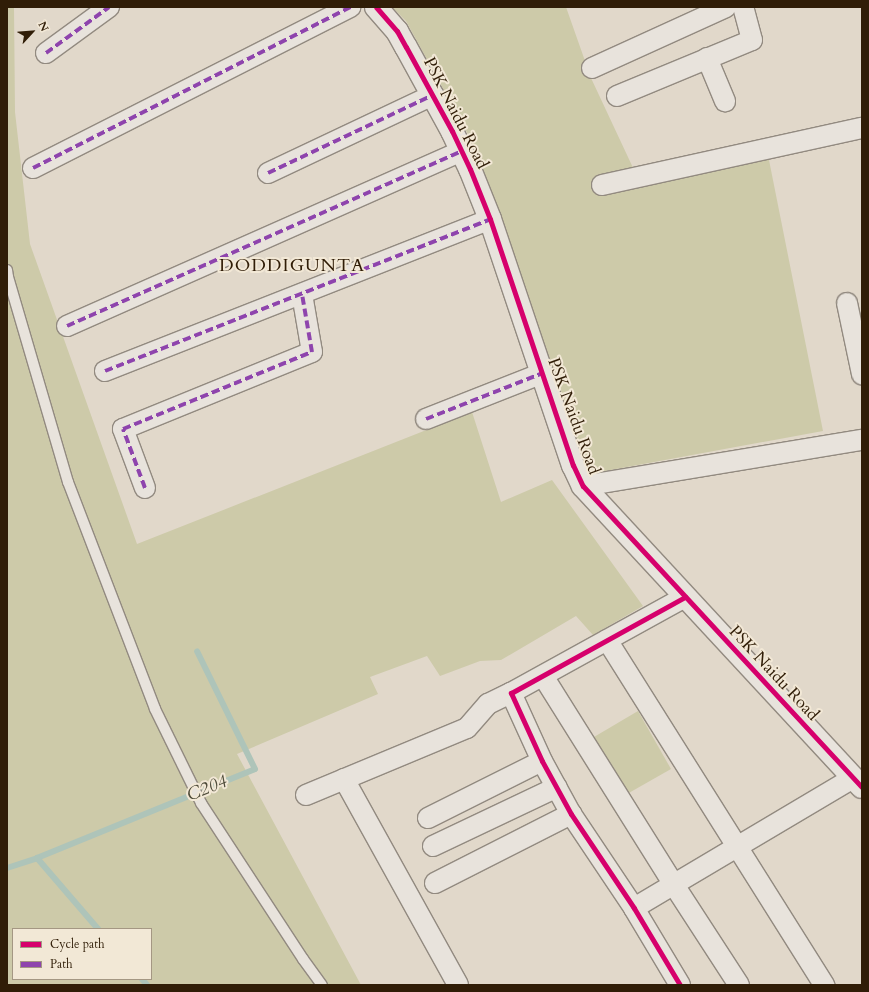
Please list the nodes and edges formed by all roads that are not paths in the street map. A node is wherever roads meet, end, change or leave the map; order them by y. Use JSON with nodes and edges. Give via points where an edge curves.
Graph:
{"nodes":[{"id":1,"x":109,"y":7,"type":"edge"},
{"id":2,"x":350,"y":7,"type":"edge"},
{"id":3,"x":376,"y":7,"type":"edge"},
{"id":4,"x":726,"y":7,"type":"edge"},
{"id":5,"x":743,"y":7,"type":"edge"},
{"id":6,"x":46,"y":53,"type":"dead end"},
{"id":7,"x":707,"y":58,"type":"junction"},
{"id":8,"x":592,"y":68,"type":"dead end"},
{"id":9,"x":433,"y":95,"type":"junction"},
{"id":10,"x":617,"y":96,"type":"dead end"},
{"id":11,"x":725,"y":101,"type":"dead end"},
{"id":12,"x":862,"y":128,"type":"edge"},
{"id":13,"x":462,"y":151,"type":"junction"},
{"id":14,"x":33,"y":168,"type":"dead end"},
{"id":15,"x":268,"y":174,"type":"dead end"},
{"id":16,"x":602,"y":185,"type":"dead end"},
{"id":17,"x":490,"y":219,"type":"junction"},
{"id":18,"x":7,"y":270,"type":"edge"},
{"id":19,"x":302,"y":294,"type":"junction"},
{"id":20,"x":847,"y":303,"type":"dead end"},
{"id":21,"x":67,"y":326,"type":"dead end"},
{"id":22,"x":105,"y":371,"type":"dead end"},
{"id":23,"x":543,"y":373,"type":"junction"},
{"id":24,"x":862,"y":374,"type":"edge"},
{"id":25,"x":426,"y":419,"type":"dead end"},
{"id":26,"x":862,"y":440,"type":"edge"},
{"id":27,"x":584,"y":486,"type":"junction"},
{"id":28,"x":144,"y":488,"type":"dead end"},
{"id":29,"x":685,"y":597,"type":"junction"},
{"id":30,"x":607,"y":640,"type":"junction"},
{"id":31,"x":543,"y":676,"type":"junction"},
{"id":32,"x":511,"y":693,"type":"junction"},
{"id":33,"x":542,"y":761,"type":"junction"},
{"id":34,"x":344,"y":779,"type":"junction"},
{"id":35,"x":858,"y":783,"type":"edge"},
{"id":36,"x":556,"y":787,"type":"junction"},
{"id":37,"x":306,"y":795,"type":"dead end"},
{"id":38,"x":571,"y":814,"type":"junction"},
{"id":39,"x":428,"y":818,"type":"dead end"},
{"id":40,"x":433,"y":846,"type":"dead end"},
{"id":41,"x":736,"y":848,"type":"junction"},
{"id":42,"x":435,"y":882,"type":"dead end"},
{"id":43,"x":674,"y":885,"type":"junction"},
{"id":44,"x":634,"y":908,"type":"junction"},
{"id":45,"x":322,"y":985,"type":"edge"},
{"id":46,"x":458,"y":985,"type":"edge"},
{"id":47,"x":680,"y":985,"type":"edge"},
{"id":48,"x":739,"y":985,"type":"edge"},
{"id":49,"x":824,"y":985,"type":"edge"}],
"edges":[{"from":1,"to":6,"type":"street"},
{"from":2,"to":14,"type":"street"},
{"from":3,"to":9,"type":"street","name":"PSK Naidu Road","via":[[397,31]]},
{"from":4,"to":8,"type":"street"},
{"from":5,"to":7,"type":"street","via":[[752,40]]},
{"from":7,"to":10,"type":"street"},
{"from":7,"to":11,"type":"street"},
{"from":9,"to":13,"type":"street","name":"PSK Naidu Road"},
{"from":9,"to":15,"type":"street"},
{"from":12,"to":16,"type":"street"},
{"from":13,"to":17,"type":"street","name":"PSK Naidu Road"},
{"from":13,"to":21,"type":"street"},
{"from":17,"to":19,"type":"street"},
{"from":17,"to":23,"type":"street","name":"PSK Naidu Road"},
{"from":18,"to":45,"type":"lane","via":[[68,482],[155,710],[201,803]]},
{"from":19,"to":22,"type":"street"},
{"from":19,"to":28,"type":"street","via":[[312,352],[123,429]]},
{"from":20,"to":24,"type":"street"},
{"from":23,"to":25,"type":"street"},
{"from":23,"to":27,"type":"street","name":"PSK Naidu Road","via":[[573,465]]},
{"from":26,"to":27,"type":"street"},
{"from":27,"to":29,"type":"street","name":"PSK Naidu Road"},
{"from":29,"to":30,"type":"street"},
{"from":29,"to":35,"type":"street","name":"PSK Naidu Road"},
{"from":30,"to":31,"type":"street"},
{"from":30,"to":41,"type":"street"},
{"from":31,"to":32,"type":"street"},
{"from":31,"to":43,"type":"street"},
{"from":32,"to":33,"type":"street"},
{"from":32,"to":34,"type":"street","via":[[488,704],[467,728]]},
{"from":33,"to":36,"type":"street"},
{"from":33,"to":39,"type":"street"},
{"from":34,"to":37,"type":"street"},
{"from":34,"to":46,"type":"street"},
{"from":35,"to":41,"type":"street"},
{"from":36,"to":38,"type":"street"},
{"from":36,"to":40,"type":"street"},
{"from":38,"to":42,"type":"street"},
{"from":38,"to":44,"type":"street"},
{"from":41,"to":43,"type":"street"},
{"from":41,"to":49,"type":"street"},
{"from":43,"to":44,"type":"street"},
{"from":43,"to":48,"type":"street"},
{"from":44,"to":47,"type":"street"}]}
